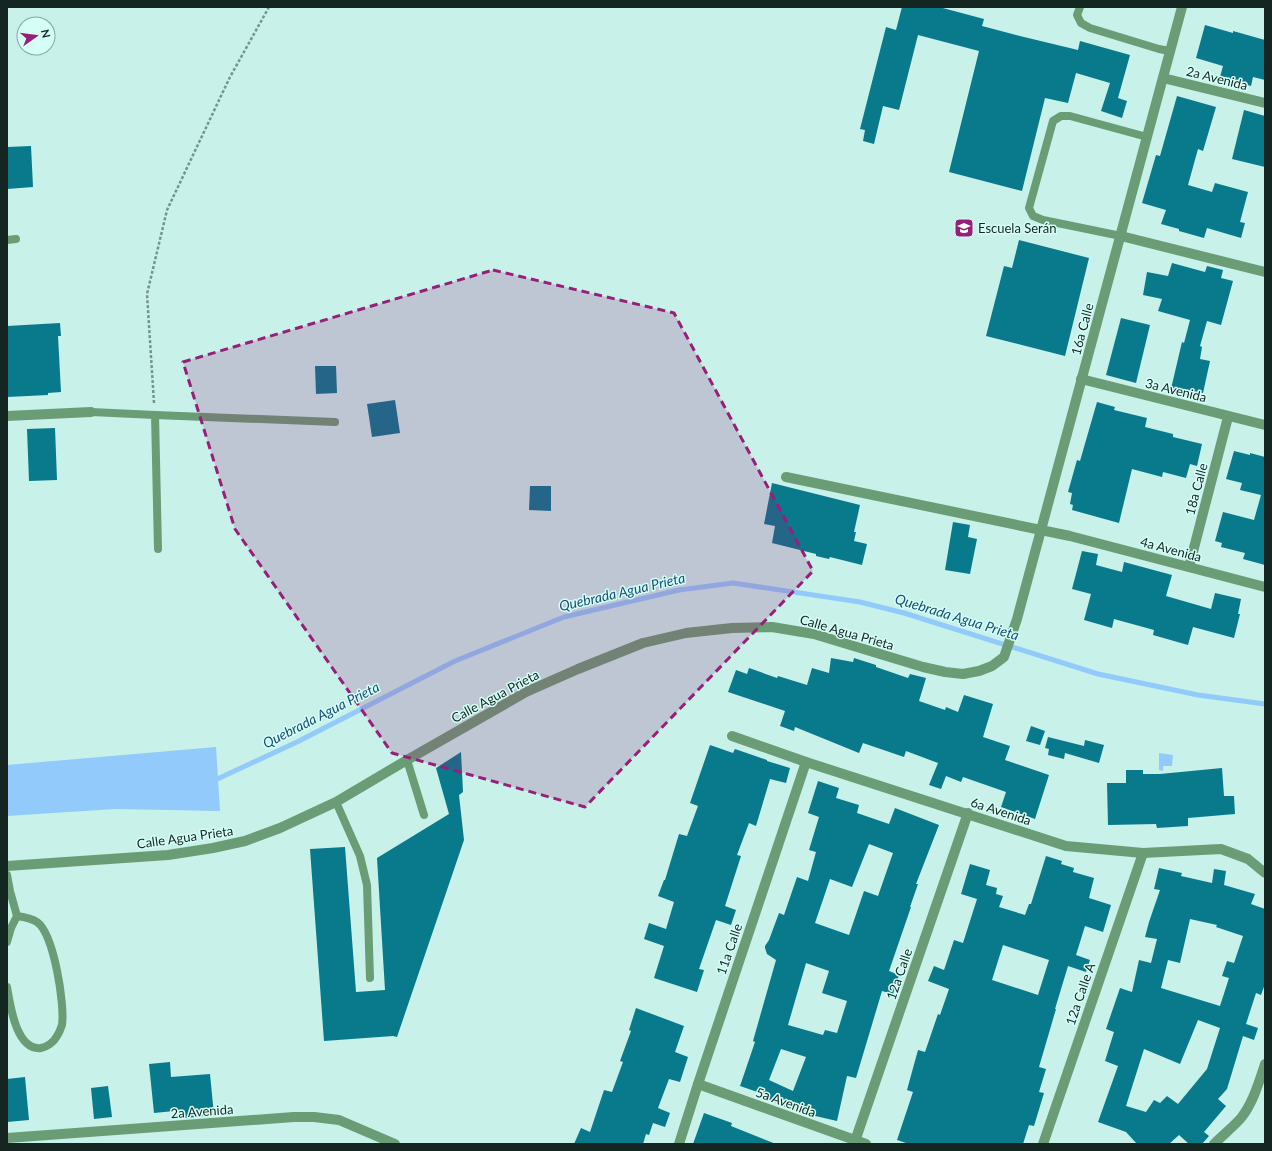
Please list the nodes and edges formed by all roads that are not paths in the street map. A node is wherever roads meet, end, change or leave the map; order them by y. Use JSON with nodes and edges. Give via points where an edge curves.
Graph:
{"nodes":[{"id":1,"x":1080,"y":7,"type":"edge"},
{"id":2,"x":1182,"y":7,"type":"edge"},
{"id":3,"x":1170,"y":51,"type":"junction"},
{"id":4,"x":1163,"y":78,"type":"junction"},
{"id":5,"x":1265,"y":103,"type":"edge"},
{"id":6,"x":1147,"y":137,"type":"junction"},
{"id":7,"x":1121,"y":236,"type":"junction"},
{"id":8,"x":1265,"y":272,"type":"edge"},
{"id":9,"x":1082,"y":379,"type":"junction"},
{"id":10,"x":91,"y":412,"type":"joint"},
{"id":11,"x":155,"y":415,"type":"junction"},
{"id":12,"x":7,"y":416,"type":"edge"},
{"id":13,"x":1228,"y":417,"type":"junction"},
{"id":14,"x":335,"y":422,"type":"dead end"},
{"id":15,"x":1265,"y":425,"type":"edge"},
{"id":16,"x":786,"y":477,"type":"dead end"},
{"id":17,"x":1042,"y":530,"type":"junction"},
{"id":18,"x":158,"y":549,"type":"dead end"},
{"id":19,"x":1189,"y":567,"type":"junction"},
{"id":20,"x":1265,"y":588,"type":"edge"},
{"id":21,"x":1004,"y":657,"type":"joint"},
{"id":22,"x":732,"y":736,"type":"dead end"},
{"id":23,"x":407,"y":760,"type":"junction"},
{"id":24,"x":806,"y":762,"type":"junction"},
{"id":25,"x":336,"y":802,"type":"junction"},
{"id":26,"x":968,"y":814,"type":"junction"},
{"id":27,"x":424,"y":815,"type":"dead end"},
{"id":28,"x":1142,"y":853,"type":"junction"},
{"id":29,"x":7,"y":866,"type":"edge"},
{"id":30,"x":1265,"y":873,"type":"edge"},
{"id":31,"x":7,"y":875,"type":"edge"},
{"id":32,"x":17,"y":916,"type":"junction"},
{"id":33,"x":7,"y":942,"type":"edge"},
{"id":34,"x":370,"y":978,"type":"dead end"},
{"id":35,"x":7,"y":987,"type":"edge"},
{"id":36,"x":1265,"y":1064,"type":"edge"},
{"id":37,"x":698,"y":1084,"type":"junction"},
{"id":38,"x":7,"y":1138,"type":"edge"},
{"id":39,"x":855,"y":1142,"type":"edge"},
{"id":40,"x":395,"y":1144,"type":"edge"},
{"id":41,"x":679,"y":1144,"type":"edge"},
{"id":42,"x":866,"y":1144,"type":"edge"},
{"id":43,"x":1043,"y":1144,"type":"edge"},
{"id":44,"x":1214,"y":1144,"type":"edge"}],
"edges":[{"from":1,"to":3,"type":"lane","via":[[1077,15],[1080,23],[1090,28]]},
{"from":2,"to":3,"type":"street","name":"16a Calle"},
{"from":3,"to":4,"type":"street","name":"16a Calle"},
{"from":4,"to":5,"type":"street","name":"2a Avenida"},
{"from":4,"to":6,"type":"street","name":"16a Calle"},
{"from":6,"to":7,"type":"street","name":"16a Calle"},
{"from":6,"to":7,"type":"lane","via":[[1070,116],[1060,116],[1053,121],[1029,208],[1033,216],[1042,220]]},
{"from":7,"to":8,"type":"street"},
{"from":7,"to":9,"type":"street","name":"16a Calle"},
{"from":9,"to":13,"type":"street","name":"3a Avenida"},
{"from":9,"to":17,"type":"street","name":"16a Calle"},
{"from":10,"to":11,"type":"lane"},
{"from":10,"to":12,"type":"street"},
{"from":11,"to":14,"type":"lane"},
{"from":11,"to":18,"type":"lane"},
{"from":13,"to":15,"type":"street","name":"3a Avenida"},
{"from":13,"to":19,"type":"street","name":"18a Calle"},
{"from":16,"to":17,"type":"street","name":"4a Avenida"},
{"from":17,"to":19,"type":"street","name":"4a Avenida"},
{"from":17,"to":21,"type":"street","name":"16a Calle"},
{"from":19,"to":20,"type":"street","name":"4a Avenida"},
{"from":21,"to":23,"type":"street","name":"Calle Agua Prieta","via":[[992,666],[963,674],[923,667],[814,634],[772,627],[686,633],[643,643],[526,692]]},
{"from":22,"to":24,"type":"street","name":"6a Avenida"},
{"from":23,"to":25,"type":"street","name":"Calle Agua Prieta"},
{"from":23,"to":27,"type":"lane"},
{"from":24,"to":26,"type":"street","name":"6a Avenida"},
{"from":24,"to":37,"type":"street","name":"11a Calle"},
{"from":25,"to":29,"type":"street","name":"Calle Agua Prieta","via":[[280,828],[245,841],[213,848],[168,855]]},
{"from":25,"to":34,"type":"lane","via":[[360,856],[367,885]]},
{"from":26,"to":28,"type":"street","name":"6a Avenida","via":[[1066,846]]},
{"from":26,"to":39,"type":"street","name":"12a Calle"},
{"from":28,"to":30,"type":"street","name":"6a Avenida","via":[[1221,849],[1248,859]]},
{"from":28,"to":43,"type":"street","name":"12a Calle A"},
{"from":31,"to":32,"type":"lane"},
{"from":32,"to":33,"type":"lane"},
{"from":32,"to":35,"type":"lane","via":[[28,917],[38,923],[47,937],[56,967],[62,1024],[57,1038],[47,1047],[39,1049],[28,1046],[20,1035]]},
{"from":36,"to":44,"type":"street","via":[[1251,1101],[1241,1117]]},
{"from":37,"to":39,"type":"street","name":"5a Avenida"},
{"from":37,"to":41,"type":"street","name":"11a Calle"},
{"from":38,"to":40,"type":"street","name":"2a Avenida","via":[[314,1117],[339,1120]]},
{"from":39,"to":42,"type":"street","name":"5a Avenida"}]}
